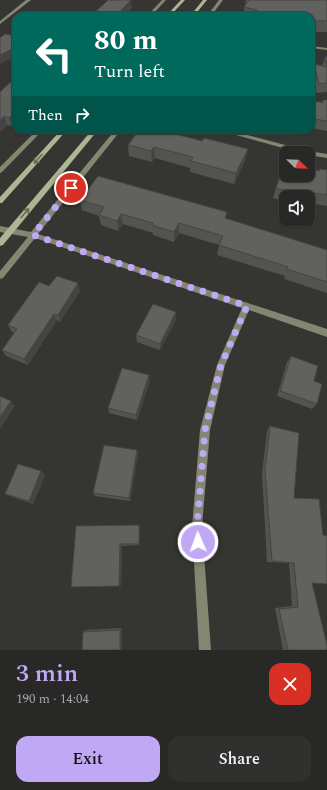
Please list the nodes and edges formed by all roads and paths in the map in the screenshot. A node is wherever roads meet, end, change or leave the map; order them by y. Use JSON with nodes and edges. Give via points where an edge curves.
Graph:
{"nodes":[{"id":1,"x":29,"y":0,"type":"edge"},
{"id":2,"x":164,"y":0,"type":"edge"},
{"id":3,"x":183,"y":0,"type":"edge"},
{"id":4,"x":205,"y":0,"type":"edge"},
{"id":5,"x":221,"y":0,"type":"edge"},
{"id":6,"x":14,"y":12,"type":"edge"},
{"id":7,"x":153,"y":12,"type":"edge"},
{"id":8,"x":172,"y":12,"type":"edge"},
{"id":9,"x":195,"y":12,"type":"edge"},
{"id":10,"x":212,"y":12,"type":"edge"},
{"id":11,"x":12,"y":13,"type":"edge"},
{"id":12,"x":0,"y":23,"type":"edge"},
{"id":13,"x":315,"y":47,"type":"edge"},
{"id":14,"x":327,"y":48,"type":"edge"},
{"id":15,"x":36,"y":134,"type":"edge"},
{"id":16,"x":60,"y":134,"type":"edge"},
{"id":17,"x":92,"y":134,"type":"edge"},
{"id":18,"x":115,"y":134,"type":"edge"},
{"id":19,"x":236,"y":134,"type":"edge"},
{"id":20,"x":327,"y":156,"type":"edge"},
{"id":21,"x":0,"y":171,"type":"edge"},
{"id":22,"x":0,"y":201,"type":"edge"},
{"id":23,"x":0,"y":229,"type":"edge"},
{"id":24,"x":9,"y":232,"type":"junction"},
{"id":25,"x":33,"y":235,"type":"junction"},
{"id":26,"x":0,"y":243,"type":"edge"},
{"id":27,"x":0,"y":276,"type":"edge"},
{"id":28,"x":247,"y":306,"type":"junction"},
{"id":29,"x":327,"y":333,"type":"edge"},
{"id":30,"x":205,"y":650,"type":"edge"}],
"edges":[{"from":1,"to":6,"type":"street"},
{"from":2,"to":7,"type":"street"},
{"from":3,"to":8,"type":"main road"},
{"from":4,"to":9,"type":"main road"},
{"from":5,"to":10,"type":"street"},
{"from":11,"to":12,"type":"street"},
{"from":13,"to":14,"type":"street"},
{"from":15,"to":21,"type":"street"},
{"from":16,"to":22,"type":"main road","one_way":true},
{"from":24,"to":17,"type":"main road","one_way":true},
{"from":18,"to":25,"type":"street"},
{"from":19,"to":20,"type":"street"},
{"from":23,"to":24,"type":"street"},
{"from":24,"to":25,"type":"street"},
{"from":24,"to":26,"type":"main road"},
{"from":25,"to":27,"type":"street"},
{"from":25,"to":28,"type":"street"},
{"from":28,"to":29,"type":"street"},
{"from":28,"to":30,"type":"street","via":[[221,365],[205,430],[197,527]]}]}
